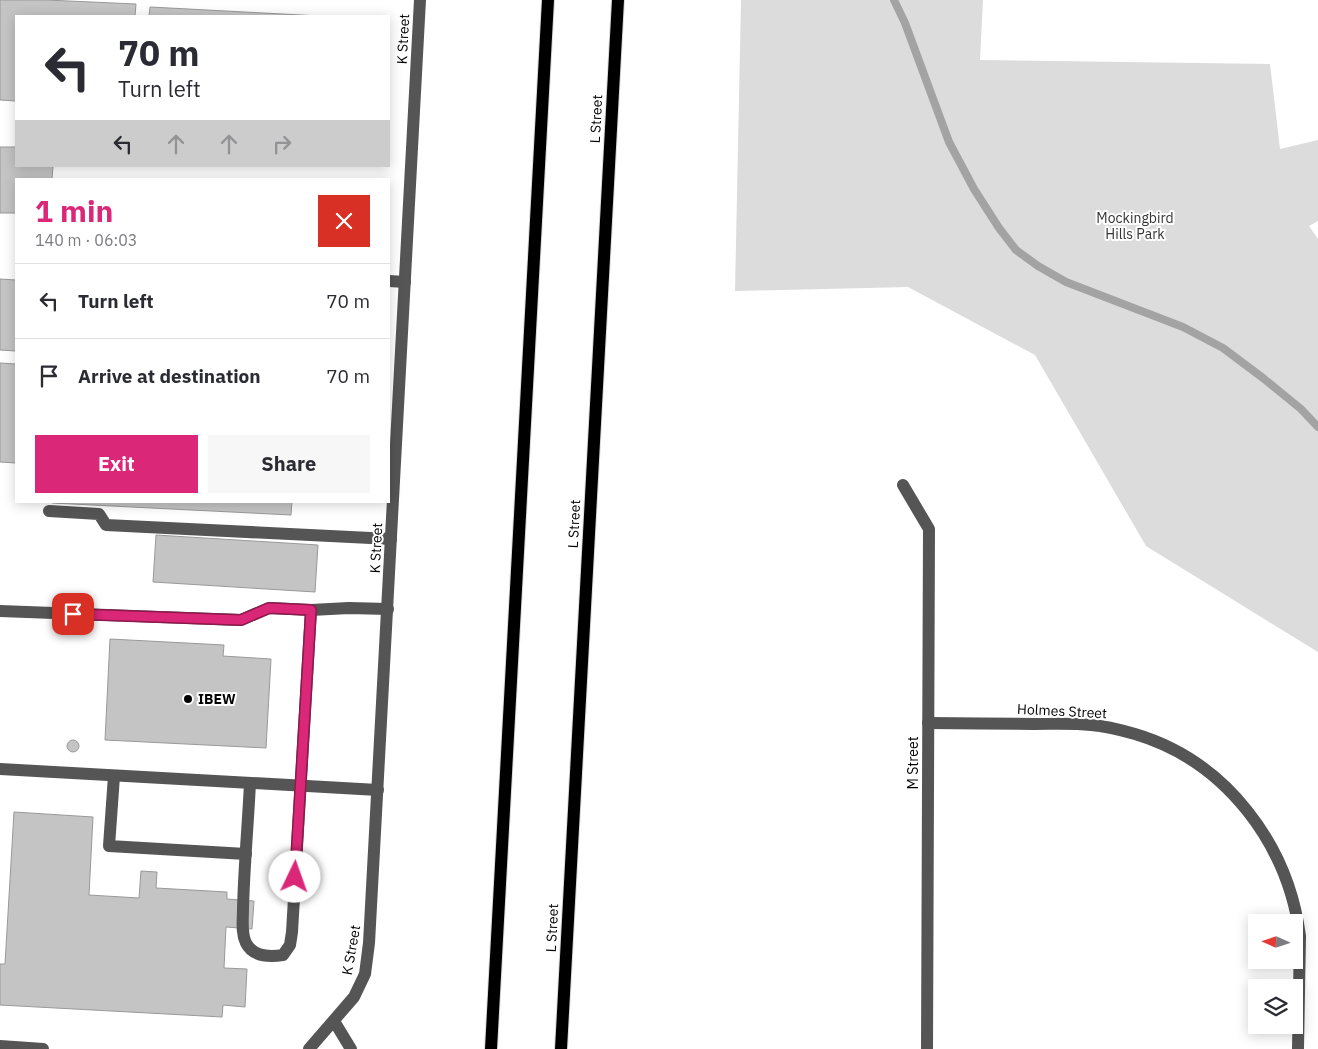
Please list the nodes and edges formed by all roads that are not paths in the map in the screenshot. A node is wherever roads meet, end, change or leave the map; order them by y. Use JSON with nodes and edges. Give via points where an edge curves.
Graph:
{"nodes":[{"id":1,"x":420,"y":0,"type":"edge"},
{"id":2,"x":548,"y":0,"type":"edge"},
{"id":3,"x":618,"y":0,"type":"edge"},
{"id":4,"x":390,"y":281,"type":"edge"},
{"id":5,"x":405,"y":282,"type":"junction"},
{"id":6,"x":395,"y":374,"type":"edge"},
{"id":7,"x":394,"y":392,"type":"edge"},
{"id":8,"x":903,"y":485,"type":"dead end"},
{"id":9,"x":49,"y":511,"type":"dead end"},
{"id":10,"x":391,"y":539,"type":"junction"},
{"id":11,"x":388,"y":609,"type":"junction"},
{"id":12,"x":311,"y":610,"type":"junction"},
{"id":13,"x":0,"y":611,"type":"edge"},
{"id":14,"x":928,"y":723,"type":"junction"},
{"id":15,"x":0,"y":769,"type":"edge"},
{"id":16,"x":114,"y":776,"type":"junction"},
{"id":17,"x":250,"y":783,"type":"junction"},
{"id":18,"x":300,"y":786,"type":"junction"},
{"id":19,"x":378,"y":790,"type":"junction"},
{"id":20,"x":246,"y":854,"type":"junction"},
{"id":21,"x":334,"y":1021,"type":"junction"},
{"id":22,"x":5,"y":1047,"type":"edge"},
{"id":23,"x":43,"y":1049,"type":"edge"},
{"id":24,"x":309,"y":1049,"type":"edge"},
{"id":25,"x":351,"y":1049,"type":"edge"},
{"id":26,"x":491,"y":1049,"type":"edge"},
{"id":27,"x":561,"y":1049,"type":"edge"},
{"id":28,"x":927,"y":1049,"type":"edge"},
{"id":29,"x":1298,"y":1049,"type":"edge"}],
"edges":[{"from":1,"to":5,"type":"street","name":"K Street"},
{"from":2,"to":26,"type":"main road"},
{"from":3,"to":27,"type":"main road","name":"L Street"},
{"from":4,"to":5,"type":"street"},
{"from":5,"to":6,"type":"street","name":"K Street"},
{"from":6,"to":7,"type":"street","name":"K Street"},
{"from":7,"to":10,"type":"street","name":"K Street"},
{"from":8,"to":14,"type":"street","name":"M Street","via":[[930,529]]},
{"from":9,"to":10,"type":"street","via":[[99,514],[106,525]]},
{"from":10,"to":11,"type":"street","name":"K Street"},
{"from":11,"to":12,"type":"street"},
{"from":11,"to":19,"type":"street","name":"K Street"},
{"from":12,"to":13,"type":"street","via":[[269,608],[241,620]]},
{"from":12,"to":18,"type":"street"},
{"from":14,"to":28,"type":"street","name":"M Street"},
{"from":14,"to":29,"type":"street","name":"Holmes Street","via":[[1092,725],[1121,730],[1166,745],[1220,781],[1236,796],[1269,841],[1290,888],[1300,936]]},
{"from":15,"to":16,"type":"street"},
{"from":16,"to":17,"type":"street"},
{"from":16,"to":20,"type":"street","via":[[109,846]]},
{"from":17,"to":18,"type":"street"},
{"from":17,"to":20,"type":"street"},
{"from":18,"to":19,"type":"street"},
{"from":18,"to":20,"type":"street","via":[[292,932],[290,945],[283,955],[262,955],[246,943],[243,933]]},
{"from":19,"to":21,"type":"street","name":"K Street","via":[[365,974],[354,997]]},
{"from":21,"to":24,"type":"street","name":"K Street"},
{"from":21,"to":25,"type":"street"},
{"from":22,"to":23,"type":"street"}]}
